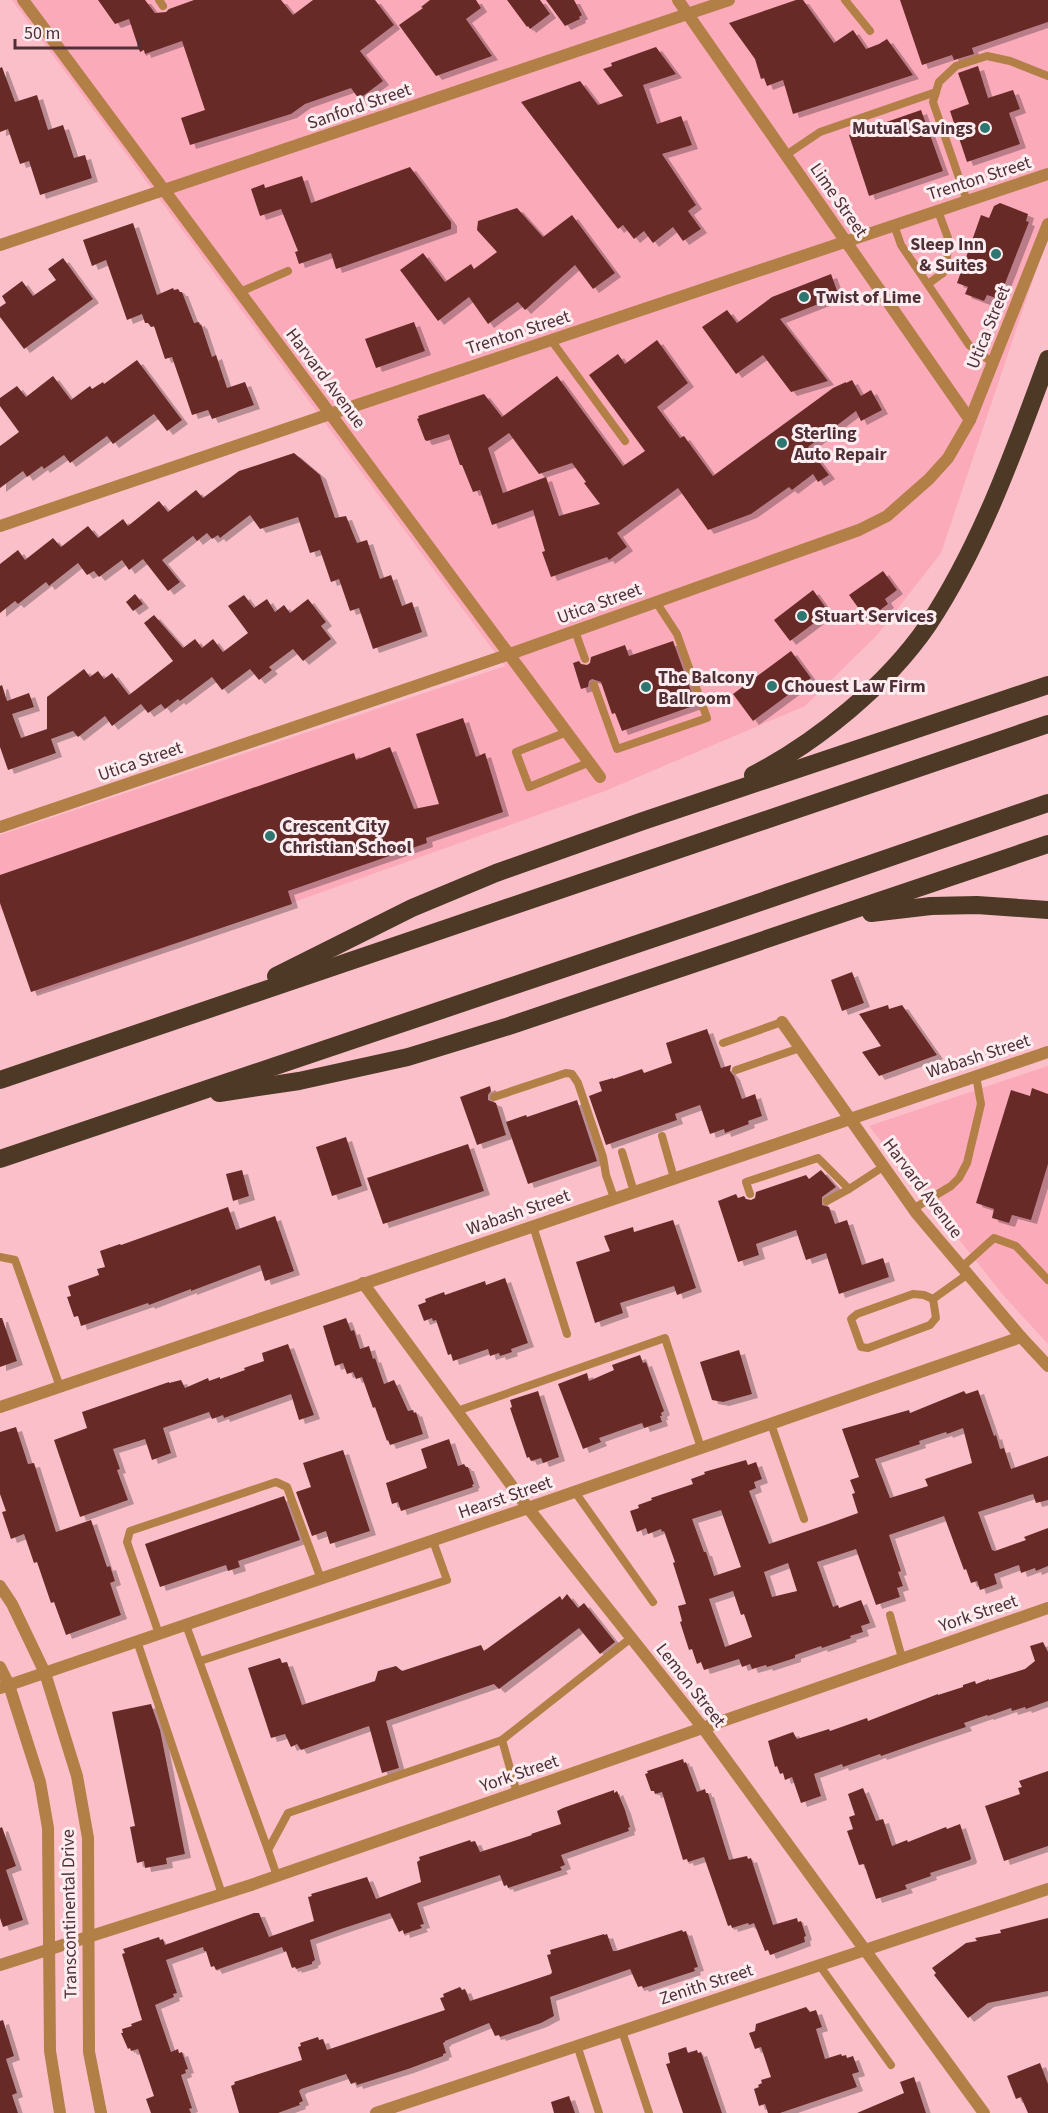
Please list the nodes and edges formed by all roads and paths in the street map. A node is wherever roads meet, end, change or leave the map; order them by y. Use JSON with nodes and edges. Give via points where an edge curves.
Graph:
{"nodes":[{"id":1,"x":23,"y":0,"type":"edge"},
{"id":2,"x":678,"y":0,"type":"edge"},
{"id":3,"x":729,"y":0,"type":"edge"},
{"id":4,"x":845,"y":0,"type":"edge"},
{"id":5,"x":688,"y":14,"type":"junction"},
{"id":6,"x":870,"y":32,"type":"dead end"},
{"id":7,"x":1048,"y":76,"type":"edge"},
{"id":8,"x":936,"y":92,"type":"junction"},
{"id":9,"x":786,"y":154,"type":"junction"},
{"id":10,"x":1048,"y":174,"type":"edge"},
{"id":11,"x":164,"y":190,"type":"junction"},
{"id":12,"x":967,"y":201,"type":"junction"},
{"id":13,"x":938,"y":211,"type":"junction"},
{"id":14,"x":1048,"y":224,"type":"edge"},
{"id":15,"x":894,"y":225,"type":"junction"},
{"id":16,"x":846,"y":241,"type":"junction"},
{"id":17,"x":0,"y":245,"type":"edge"},
{"id":18,"x":947,"y":259,"type":"dead end"},
{"id":19,"x":288,"y":272,"type":"dead end"},
{"id":20,"x":943,"y":273,"type":"dead end"},
{"id":21,"x":927,"y":284,"type":"junction"},
{"id":22,"x":240,"y":292,"type":"junction"},
{"id":23,"x":551,"y":340,"type":"junction"},
{"id":24,"x":1048,"y":359,"type":"edge"},
{"id":25,"x":993,"y":363,"type":"junction"},
{"id":26,"x":330,"y":414,"type":"junction"},
{"id":27,"x":970,"y":420,"type":"junction"},
{"id":28,"x":625,"y":441,"type":"dead end"},
{"id":29,"x":0,"y":526,"type":"edge"},
{"id":30,"x":656,"y":602,"type":"junction"},
{"id":31,"x":575,"y":631,"type":"junction"},
{"id":32,"x":510,"y":654,"type":"junction"},
{"id":33,"x":585,"y":659,"type":"dead end"},
{"id":34,"x":594,"y":685,"type":"dead end"},
{"id":35,"x":1048,"y":685,"type":"edge"},
{"id":36,"x":1048,"y":723,"type":"edge"},
{"id":37,"x":567,"y":732,"type":"junction"},
{"id":38,"x":590,"y":762,"type":"junction"},
{"id":39,"x":600,"y":777,"type":"dead end"},
{"id":40,"x":1048,"y":804,"type":"edge"},
{"id":41,"x":643,"y":821,"type":"junction"},
{"id":42,"x":2,"y":824,"type":"edge"},
{"id":43,"x":1048,"y":844,"type":"edge"},
{"id":44,"x":1048,"y":910,"type":"edge"},
{"id":45,"x":796,"y":929,"type":"junction"},
{"id":46,"x":223,"y":1004,"type":"junction"},
{"id":47,"x":782,"y":1022,"type":"joint"},
{"id":48,"x":723,"y":1043,"type":"dead end"},
{"id":49,"x":800,"y":1048,"type":"junction"},
{"id":50,"x":1048,"y":1052,"type":"edge"},
{"id":51,"x":736,"y":1070,"type":"dead end"},
{"id":52,"x":976,"y":1076,"type":"junction"},
{"id":53,"x":0,"y":1080,"type":"edge"},
{"id":54,"x":494,"y":1097,"type":"dead end"},
{"id":55,"x":167,"y":1102,"type":"junction"},
{"id":56,"x":849,"y":1119,"type":"junction"},
{"id":57,"x":662,"y":1136,"type":"dead end"},
{"id":58,"x":622,"y":1152,"type":"dead end"},
{"id":59,"x":0,"y":1159,"type":"edge"},
{"id":60,"x":883,"y":1167,"type":"junction"},
{"id":61,"x":674,"y":1178,"type":"junction"},
{"id":62,"x":849,"y":1189,"type":"junction"},
{"id":63,"x":634,"y":1192,"type":"junction"},
{"id":64,"x":750,"y":1194,"type":"dead end"},
{"id":65,"x":614,"y":1198,"type":"junction"},
{"id":66,"x":827,"y":1201,"type":"dead end"},
{"id":67,"x":913,"y":1209,"type":"junction"},
{"id":68,"x":533,"y":1226,"type":"junction"},
{"id":69,"x":0,"y":1257,"type":"edge"},
{"id":70,"x":965,"y":1271,"type":"junction"},
{"id":71,"x":1047,"y":1276,"type":"edge"},
{"id":72,"x":363,"y":1283,"type":"junction"},
{"id":73,"x":933,"y":1299,"type":"junction"},
{"id":74,"x":567,"y":1334,"type":"dead end"},
{"id":75,"x":1021,"y":1337,"type":"junction"},
{"id":76,"x":1048,"y":1366,"type":"edge"},
{"id":77,"x":60,"y":1387,"type":"junction"},
{"id":78,"x":0,"y":1407,"type":"edge"},
{"id":79,"x":457,"y":1411,"type":"junction"},
{"id":80,"x":771,"y":1424,"type":"junction"},
{"id":81,"x":701,"y":1448,"type":"junction"},
{"id":82,"x":575,"y":1492,"type":"junction"},
{"id":83,"x":528,"y":1508,"type":"junction"},
{"id":84,"x":804,"y":1519,"type":"dead end"},
{"id":85,"x":433,"y":1541,"type":"junction"},
{"id":86,"x":321,"y":1579,"type":"junction"},
{"id":87,"x":0,"y":1586,"type":"edge"},
{"id":88,"x":653,"y":1602,"type":"dead end"},
{"id":89,"x":1048,"y":1608,"type":"edge"},
{"id":90,"x":890,"y":1615,"type":"dead end"},
{"id":91,"x":186,"y":1625,"type":"junction"},
{"id":92,"x":159,"y":1634,"type":"junction"},
{"id":93,"x":631,"y":1638,"type":"junction"},
{"id":94,"x":137,"y":1641,"type":"junction"},
{"id":95,"x":902,"y":1658,"type":"junction"},
{"id":96,"x":200,"y":1661,"type":"junction"},
{"id":97,"x":0,"y":1667,"type":"edge"},
{"id":98,"x":45,"y":1673,"type":"junction"},
{"id":99,"x":4,"y":1686,"type":"edge"},
{"id":100,"x":703,"y":1728,"type":"junction"},
{"id":101,"x":502,"y":1740,"type":"junction"},
{"id":102,"x":517,"y":1793,"type":"junction"},
{"id":103,"x":268,"y":1850,"type":"junction"},
{"id":104,"x":277,"y":1876,"type":"junction"},
{"id":105,"x":1048,"y":1889,"type":"edge"},
{"id":106,"x":222,"y":1894,"type":"junction"},
{"id":107,"x":87,"y":1936,"type":"junction"},
{"id":108,"x":51,"y":1947,"type":"junction"},
{"id":109,"x":867,"y":1950,"type":"junction"},
{"id":110,"x":0,"y":1965,"type":"edge"},
{"id":111,"x":820,"y":1966,"type":"junction"},
{"id":112,"x":622,"y":2031,"type":"junction"},
{"id":113,"x":578,"y":2045,"type":"junction"},
{"id":114,"x":891,"y":2065,"type":"dead end"},
{"id":115,"x":60,"y":2113,"type":"edge"},
{"id":116,"x":101,"y":2113,"type":"edge"},
{"id":117,"x":376,"y":2113,"type":"edge"},
{"id":118,"x":599,"y":2113,"type":"edge"},
{"id":119,"x":649,"y":2113,"type":"edge"},
{"id":120,"x":984,"y":2113,"type":"edge"}],
"edges":[{"from":1,"to":11,"type":"street","name":"Harvard Avenue"},
{"from":2,"to":5,"type":"street","name":"Lime Street"},
{"from":3,"to":5,"type":"street","name":"Sanford Street"},
{"from":4,"to":6,"type":"lane"},
{"from":5,"to":9,"type":"street","name":"Lime Street"},
{"from":5,"to":11,"type":"street","name":"Sanford Street"},
{"from":7,"to":8,"type":"lane","via":[[987,56],[956,66],[939,82]]},
{"from":8,"to":9,"type":"lane","via":[[820,132]]},
{"from":8,"to":12,"type":"lane","via":[[933,102]]},
{"from":9,"to":16,"type":"street","name":"Lime Street"},
{"from":10,"to":12,"type":"street","name":"Trenton Street"},
{"from":11,"to":17,"type":"street","name":"Sanford Street"},
{"from":11,"to":22,"type":"street","name":"Harvard Avenue"},
{"from":12,"to":13,"type":"street","name":"Trenton Street"},
{"from":13,"to":15,"type":"street","name":"Trenton Street"},
{"from":13,"to":18,"type":"lane","via":[[948,238]]},
{"from":14,"to":25,"type":"street","name":"Utica Street"},
{"from":15,"to":16,"type":"street","name":"Trenton Street"},
{"from":15,"to":21,"type":"lane","via":[[901,245]]},
{"from":16,"to":23,"type":"street","name":"Trenton Street"},
{"from":16,"to":27,"type":"street","name":"Lime Street"},
{"from":19,"to":22,"type":"lane"},
{"from":20,"to":21,"type":"lane"},
{"from":21,"to":25,"type":"lane","via":[[969,345]]},
{"from":22,"to":26,"type":"street","name":"Harvard Avenue"},
{"from":23,"to":26,"type":"street","name":"Trenton Street"},
{"from":23,"to":28,"type":"lane"},
{"from":24,"to":41,"type":"highway","via":[[972,549],[927,625],[896,666],[834,723],[788,756],[724,789]]},
{"from":25,"to":27,"type":"street","name":"Utica Street"},
{"from":26,"to":29,"type":"street","name":"Trenton Street"},
{"from":26,"to":32,"type":"street","name":"Harvard Avenue"},
{"from":27,"to":30,"type":"street","name":"Utica Street","via":[[948,458],[887,516],[859,530]]},
{"from":30,"to":31,"type":"street","name":"Utica Street"},
{"from":30,"to":34,"type":"lane","via":[[677,634],[706,718],[617,750]]},
{"from":31,"to":32,"type":"street","name":"Utica Street"},
{"from":31,"to":33,"type":"lane"},
{"from":32,"to":37,"type":"street","name":"Harvard Avenue"},
{"from":32,"to":42,"type":"street","name":"Utica Street"},
{"from":35,"to":41,"type":"highway"},
{"from":36,"to":46,"type":"highway"},
{"from":37,"to":38,"type":"street","name":"Harvard Avenue"},
{"from":37,"to":38,"type":"lane","via":[[516,752],[529,788]]},
{"from":38,"to":39,"type":"street","name":"Harvard Avenue"},
{"from":40,"to":55,"type":"highway"},
{"from":41,"to":46,"type":"highway","via":[[412,908]]},
{"from":43,"to":45,"type":"highway"},
{"from":44,"to":45,"type":"highway","via":[[931,906],[887,910]]},
{"from":45,"to":55,"type":"highway","via":[[408,1057],[299,1081]]},
{"from":46,"to":53,"type":"highway"},
{"from":47,"to":48,"type":"lane"},
{"from":47,"to":49,"type":"street","name":"Harvard Avenue"},
{"from":49,"to":51,"type":"lane"},
{"from":49,"to":56,"type":"street","name":"Harvard Avenue"},
{"from":50,"to":52,"type":"street","name":"Wabash Street"},
{"from":52,"to":56,"type":"street","name":"Wabash Street"},
{"from":52,"to":67,"type":"lane","via":[[981,1104],[967,1163],[951,1186]]},
{"from":54,"to":65,"type":"lane","via":[[572,1074]]},
{"from":55,"to":59,"type":"highway"},
{"from":56,"to":60,"type":"street","name":"Harvard Avenue"},
{"from":56,"to":61,"type":"street","name":"Wabash Street"},
{"from":57,"to":61,"type":"lane"},
{"from":58,"to":63,"type":"lane"},
{"from":60,"to":62,"type":"lane"},
{"from":60,"to":67,"type":"street","name":"Harvard Avenue"},
{"from":61,"to":63,"type":"street","name":"Wabash Street"},
{"from":62,"to":64,"type":"lane","via":[[818,1158],[746,1182]]},
{"from":62,"to":66,"type":"lane"},
{"from":63,"to":65,"type":"street","name":"Wabash Street"},
{"from":65,"to":68,"type":"street","name":"Wabash Street"},
{"from":67,"to":70,"type":"street","name":"Harvard Avenue"},
{"from":68,"to":72,"type":"street","name":"Wabash Street"},
{"from":68,"to":74,"type":"lane"},
{"from":69,"to":77,"type":"lane","via":[[15,1260]]},
{"from":70,"to":71,"type":"lane","via":[[994,1238],[1016,1246]]},
{"from":70,"to":73,"type":"lane"},
{"from":70,"to":75,"type":"street","name":"Harvard Avenue"},
{"from":72,"to":77,"type":"street","name":"Wabash Street"},
{"from":72,"to":79,"type":"street","name":"Lemon Street"},
{"from":73,"to":73,"type":"lane","via":[[913,1294],[856,1314],[851,1319],[861,1347],[868,1348],[930,1325],[936,1318]]},
{"from":75,"to":76,"type":"street","name":"Harvard Avenue"},
{"from":75,"to":80,"type":"street","name":"Hearst Street"},
{"from":77,"to":78,"type":"street","name":"Wabash Street"},
{"from":79,"to":81,"type":"lane","via":[[665,1338]]},
{"from":79,"to":83,"type":"street","name":"Lemon Street"},
{"from":80,"to":81,"type":"street","name":"Hearst Street"},
{"from":80,"to":84,"type":"lane"},
{"from":81,"to":82,"type":"street","name":"Hearst Street"},
{"from":82,"to":83,"type":"street","name":"Hearst Street"},
{"from":82,"to":88,"type":"lane"},
{"from":83,"to":85,"type":"street","name":"Hearst Street"},
{"from":83,"to":93,"type":"street","name":"Lemon Street"},
{"from":85,"to":86,"type":"street","name":"Hearst Street"},
{"from":85,"to":96,"type":"lane","via":[[447,1580]]},
{"from":86,"to":91,"type":"street","name":"Hearst Street"},
{"from":86,"to":92,"type":"lane","via":[[287,1486],[276,1482],[130,1531],[127,1542]]},
{"from":87,"to":98,"type":"street","name":"Transcontinental Drive"},
{"from":89,"to":95,"type":"street","name":"York Street"},
{"from":90,"to":95,"type":"lane"},
{"from":91,"to":92,"type":"street","name":"Hearst Street"},
{"from":91,"to":96,"type":"lane"},
{"from":92,"to":94,"type":"street","name":"Hearst Street"},
{"from":93,"to":100,"type":"street","name":"Lemon Street"},
{"from":93,"to":101,"type":"lane"},
{"from":94,"to":98,"type":"street","name":"Hearst Street"},
{"from":94,"to":106,"type":"lane"},
{"from":95,"to":100,"type":"street","name":"York Street"},
{"from":96,"to":103,"type":"lane"},
{"from":97,"to":99,"type":"street","name":"Transcontinental Drive"},
{"from":98,"to":99,"type":"street","name":"Hearst Street"},
{"from":98,"to":107,"type":"street","name":"Transcontinental Drive","via":[[77,1776],[88,1839]]},
{"from":99,"to":108,"type":"street","name":"Transcontinental Drive","via":[[40,1782],[48,1828]]},
{"from":100,"to":102,"type":"street","name":"York Street"},
{"from":100,"to":109,"type":"street","name":"Lemon Street"},
{"from":101,"to":102,"type":"lane"},
{"from":101,"to":103,"type":"lane","via":[[288,1813]]},
{"from":102,"to":104,"type":"street","name":"York Street"},
{"from":103,"to":104,"type":"lane"},
{"from":104,"to":106,"type":"street","name":"York Street"},
{"from":105,"to":109,"type":"street","name":"Zenith Street"},
{"from":106,"to":107,"type":"street","name":"York Street"},
{"from":107,"to":108,"type":"street","name":"York Street"},
{"from":107,"to":116,"type":"street","name":"Transcontinental Drive","via":[[89,2052]]},
{"from":108,"to":110,"type":"street","name":"York Street"},
{"from":108,"to":115,"type":"street","name":"Transcontinental Drive","via":[[50,2051]]},
{"from":109,"to":111,"type":"street","name":"Zenith Street"},
{"from":109,"to":120,"type":"street","name":"Lemon Street"},
{"from":111,"to":112,"type":"street","name":"Zenith Street"},
{"from":111,"to":114,"type":"lane"},
{"from":112,"to":113,"type":"street","name":"Zenith Street"},
{"from":112,"to":119,"type":"lane"},
{"from":113,"to":117,"type":"street","name":"Zenith Street"},
{"from":113,"to":118,"type":"lane"}]}
